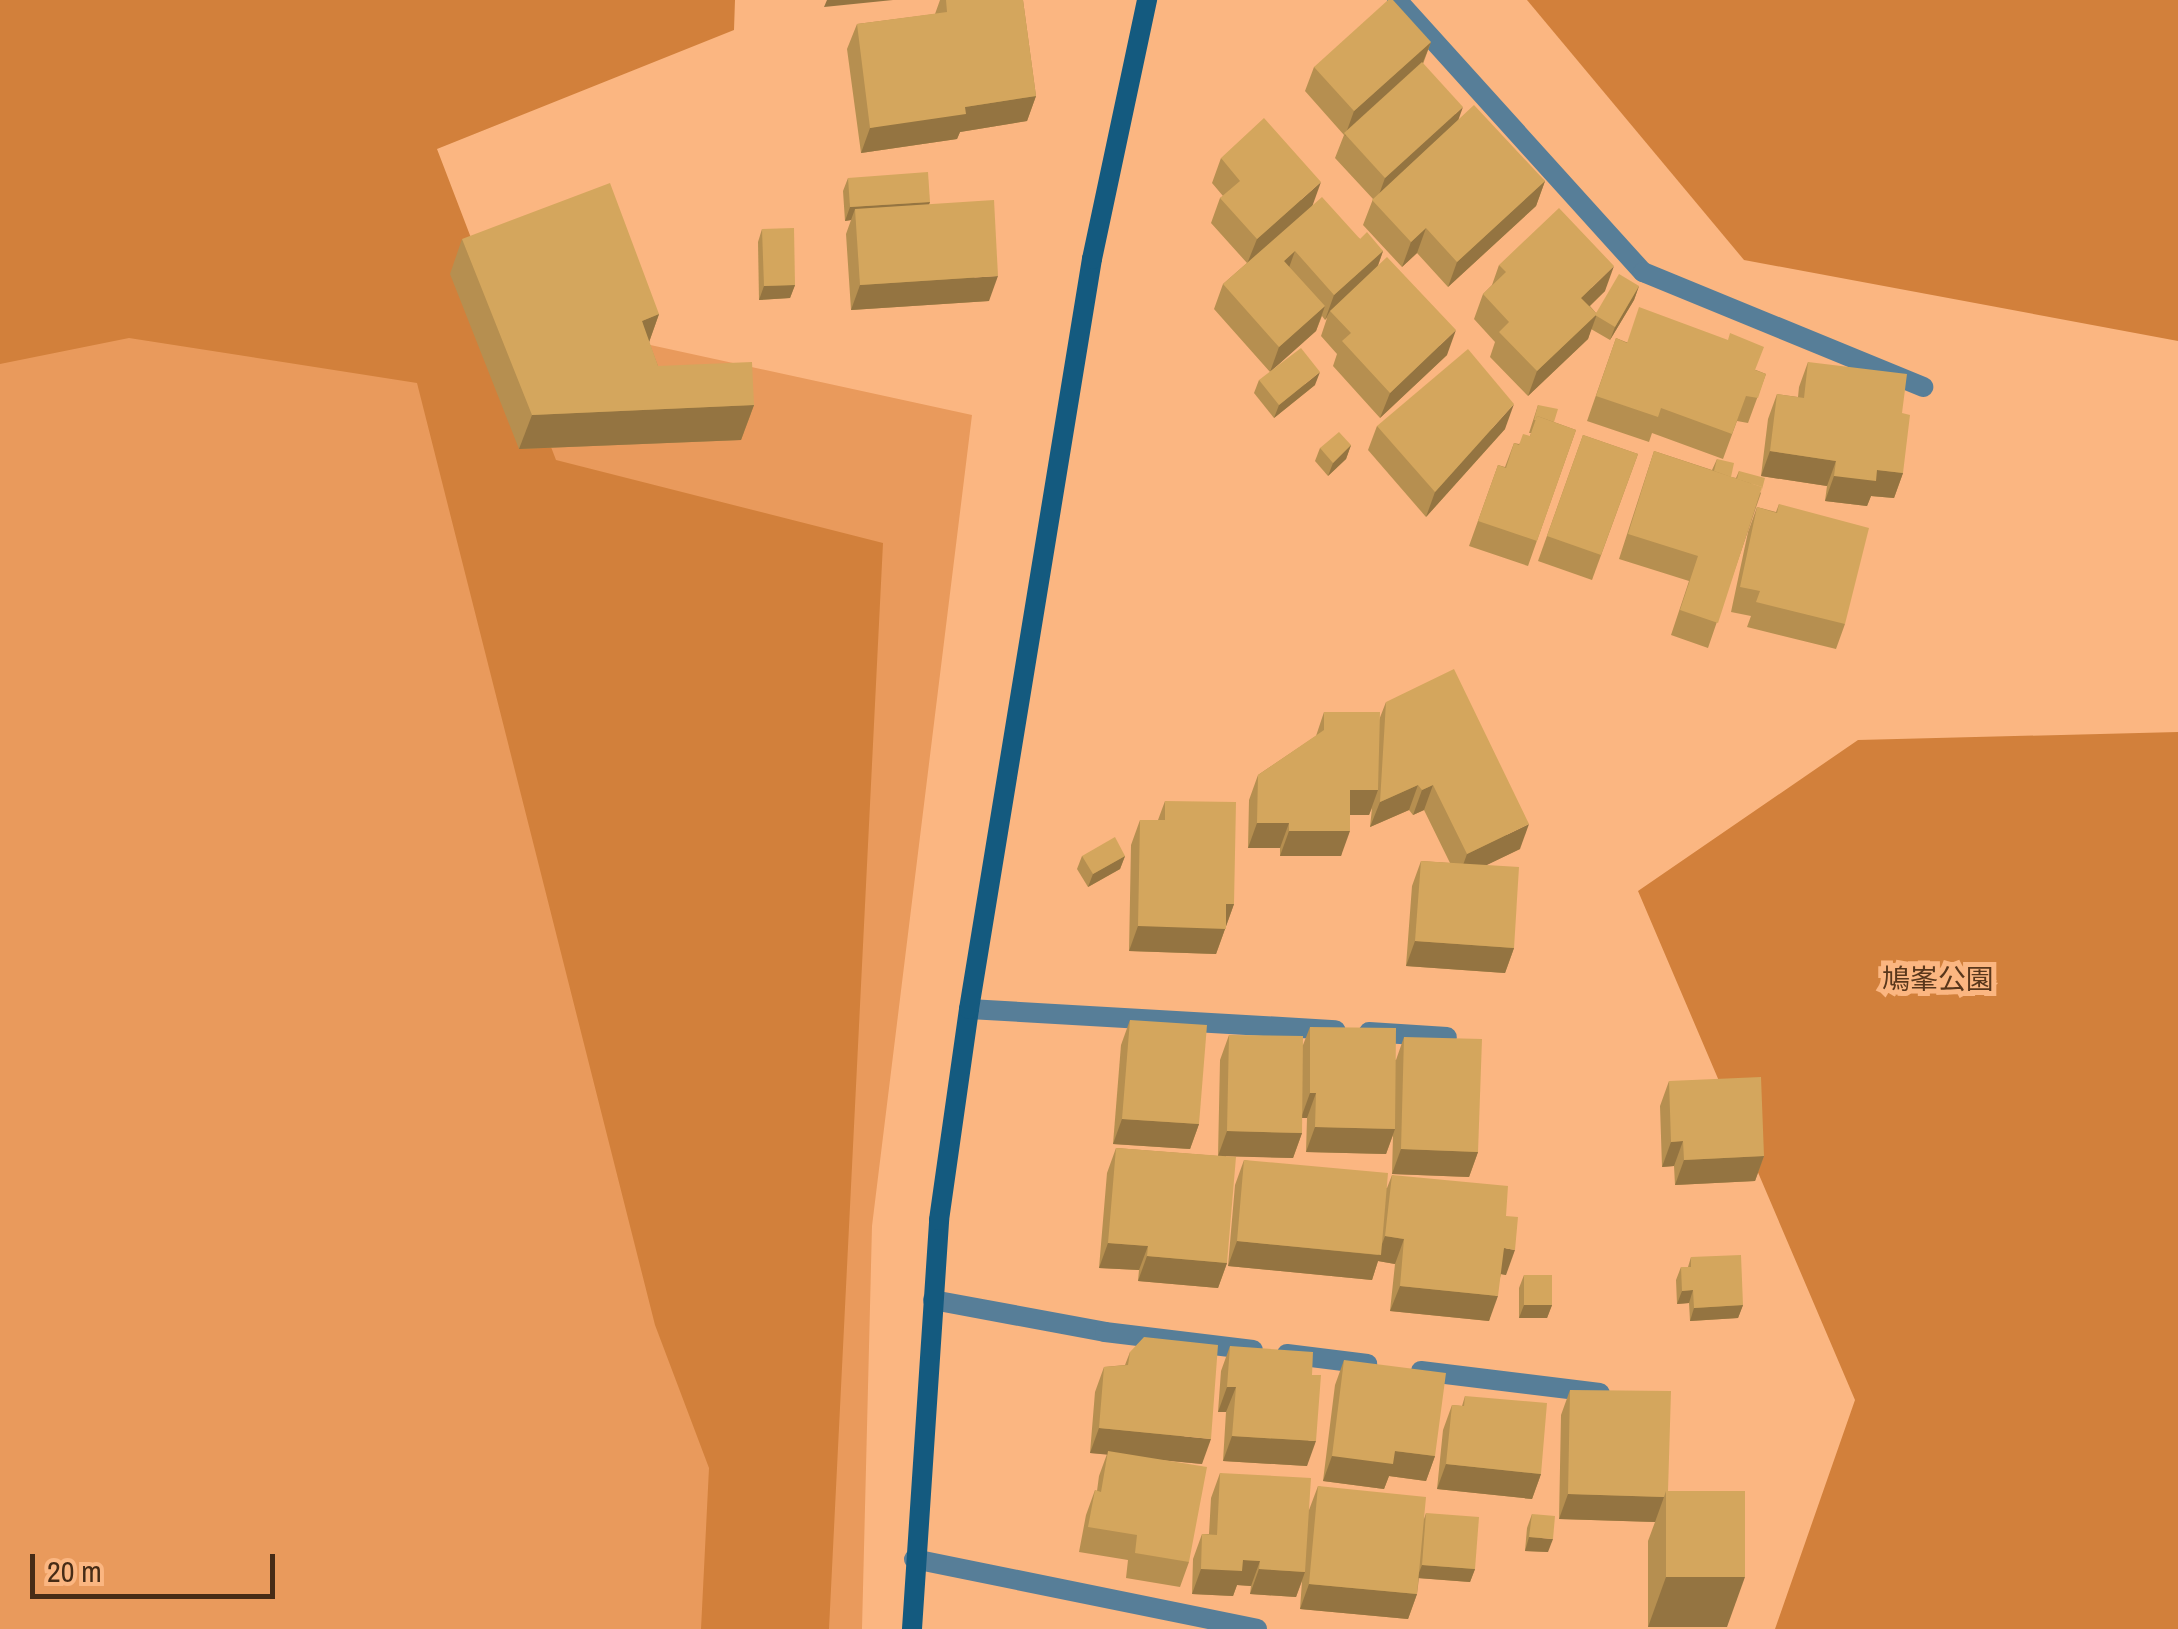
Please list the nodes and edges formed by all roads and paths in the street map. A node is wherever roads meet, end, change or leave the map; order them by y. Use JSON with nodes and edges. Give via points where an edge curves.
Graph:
{"nodes":[{"id":1,"x":1147,"y":0,"type":"edge"},
{"id":2,"x":1397,"y":0,"type":"edge"},
{"id":3,"x":1924,"y":386,"type":"dead end"},
{"id":4,"x":969,"y":1010,"type":"junction"},
{"id":5,"x":1447,"y":1036,"type":"edge"},
{"id":6,"x":933,"y":1300,"type":"junction"},
{"id":7,"x":1623,"y":1396,"type":"edge"},
{"id":8,"x":914,"y":1559,"type":"junction"},
{"id":9,"x":912,"y":1629,"type":"edge"},
{"id":10,"x":1256,"y":1629,"type":"edge"}],
"edges":[{"from":1,"to":4,"type":"street","via":[[1092,259]]},
{"from":2,"to":3,"type":"street","via":[[1643,272]]},
{"from":4,"to":5,"type":"street"},
{"from":4,"to":6,"type":"street"},
{"from":6,"to":7,"type":"street","via":[[1104,1332]]},
{"from":6,"to":8,"type":"street"},
{"from":8,"to":9,"type":"street"},
{"from":8,"to":10,"type":"street"}]}
